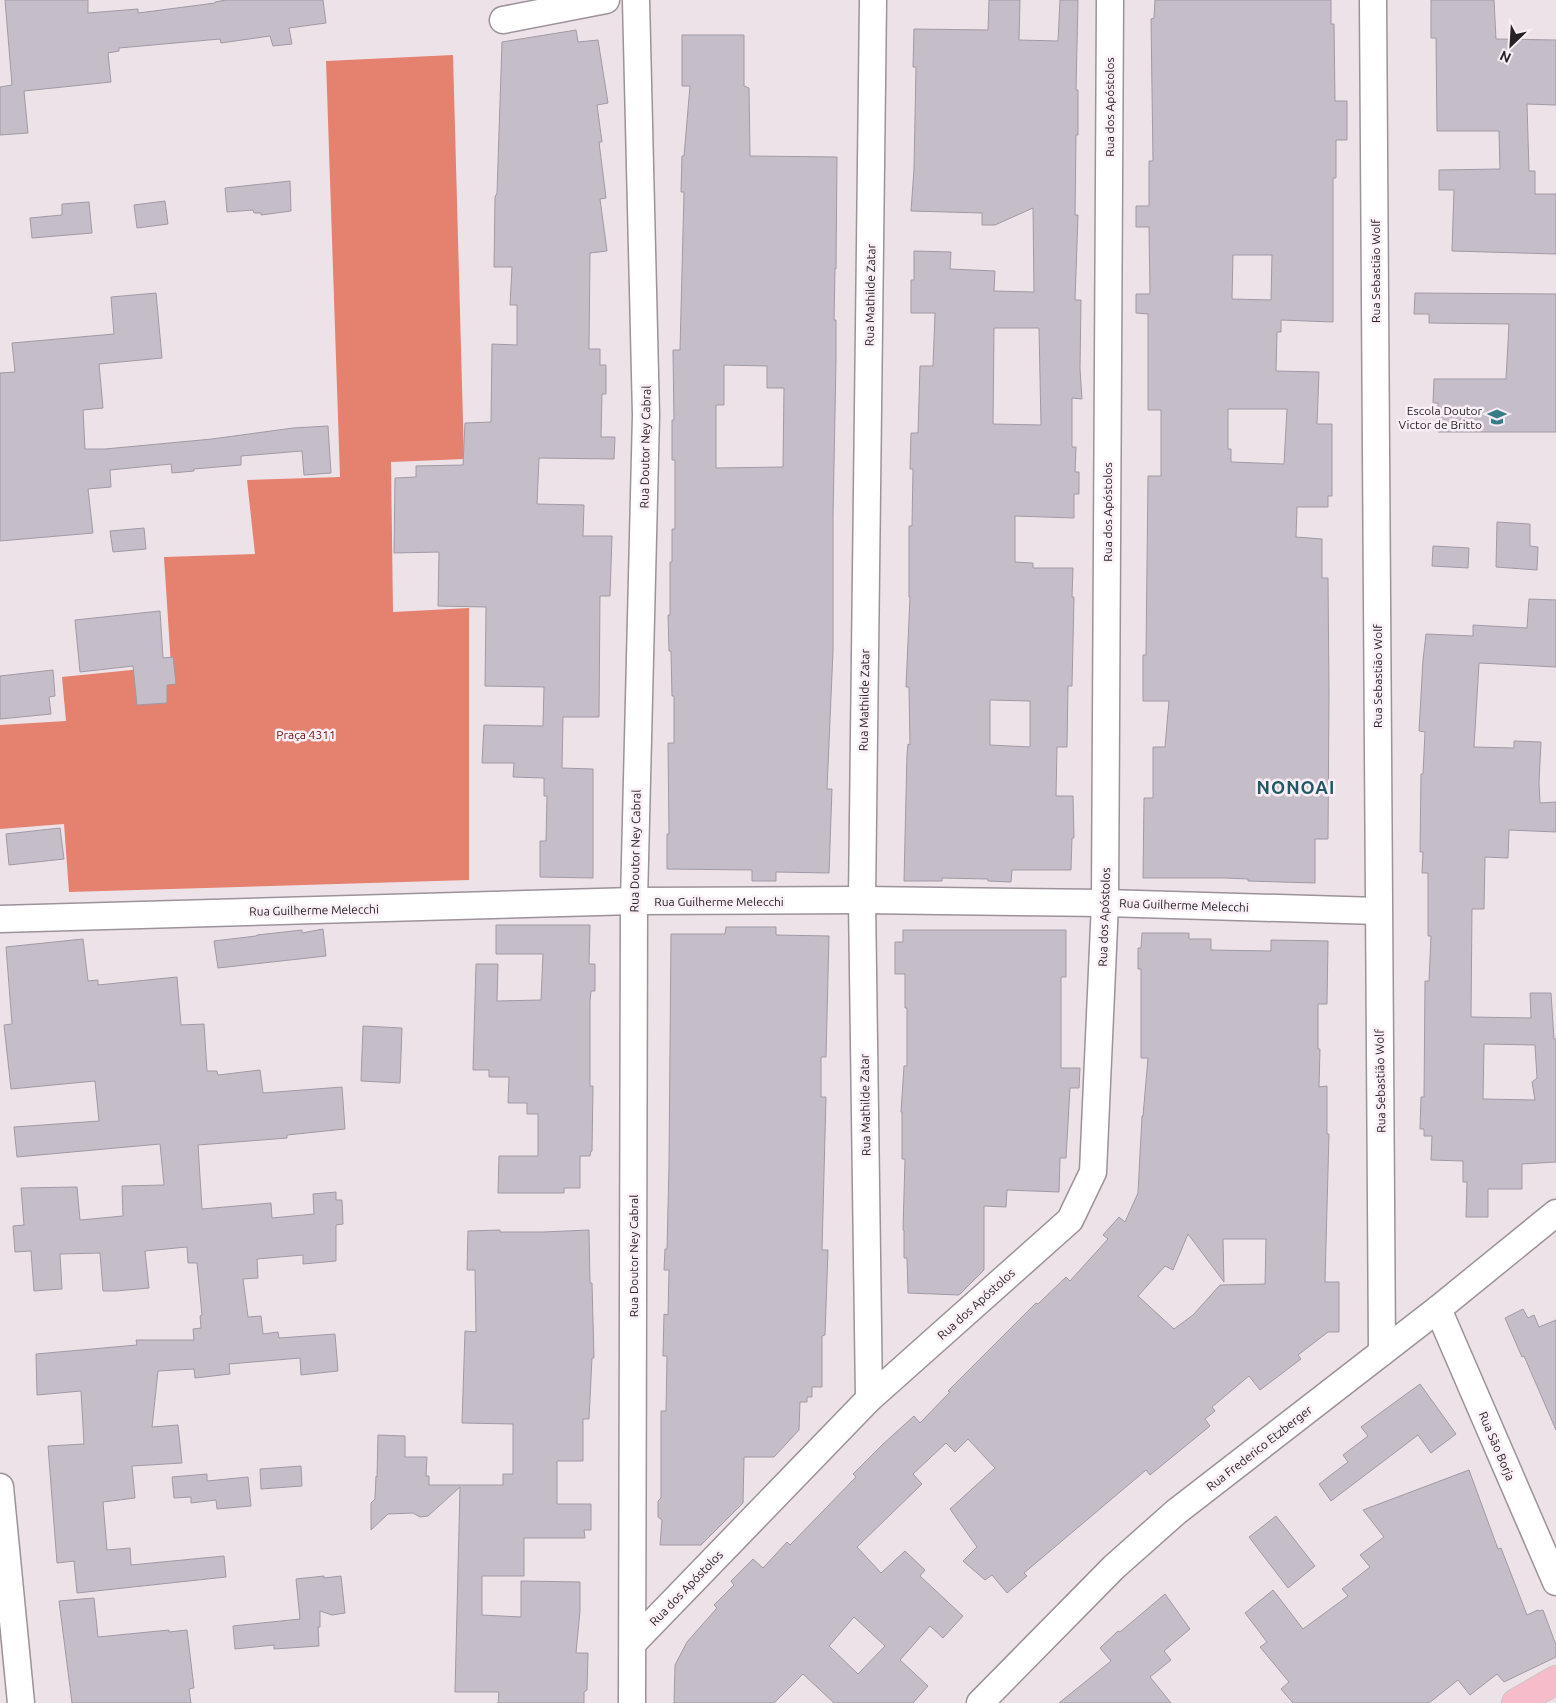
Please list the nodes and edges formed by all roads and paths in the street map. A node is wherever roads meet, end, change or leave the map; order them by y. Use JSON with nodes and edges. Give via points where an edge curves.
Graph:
{"nodes":[{"id":1,"x":606,"y":0,"type":"edge"},
{"id":2,"x":636,"y":0,"type":"edge"},
{"id":3,"x":873,"y":0,"type":"edge"},
{"id":4,"x":1110,"y":0,"type":"edge"},
{"id":5,"x":1374,"y":0,"type":"edge"},
{"id":6,"x":503,"y":20,"type":"dead end"},
{"id":7,"x":862,"y":900,"type":"junction"},
{"id":8,"x":634,"y":901,"type":"junction"},
{"id":9,"x":1105,"y":903,"type":"junction"},
{"id":10,"x":1378,"y":910,"type":"junction"},
{"id":11,"x":0,"y":919,"type":"edge"},
{"id":12,"x":1556,"y":1213,"type":"edge"},
{"id":13,"x":1438,"y":1309,"type":"junction"},
{"id":14,"x":1382,"y":1352,"type":"junction"},
{"id":15,"x":869,"y":1399,"type":"junction"},
{"id":16,"x":0,"y":1487,"type":"edge"},
{"id":17,"x":1556,"y":1582,"type":"edge"},
{"id":18,"x":632,"y":1643,"type":"junction"},
{"id":19,"x":1556,"y":1680,"type":"edge"},
{"id":20,"x":21,"y":1703,"type":"edge"},
{"id":21,"x":632,"y":1703,"type":"edge"},
{"id":22,"x":980,"y":1703,"type":"edge"},
{"id":23,"x":1516,"y":1703,"type":"edge"}],
"edges":[{"from":1,"to":6,"type":"street"},
{"from":2,"to":8,"type":"street","name":"Rua Doutor Ney Cabral","via":[[646,415]]},
{"from":3,"to":7,"type":"street","name":"Rua Mathilde Zatar"},
{"from":4,"to":9,"type":"street","name":"Rua dos Apóstolos"},
{"from":5,"to":10,"type":"street","name":"Rua Sebastião Wolf"},
{"from":7,"to":8,"type":"street","name":"Rua Guilherme Melecchi"},
{"from":7,"to":9,"type":"street","name":"Rua Guilherme Melecchi"},
{"from":7,"to":15,"type":"street","name":"Rua Mathilde Zatar"},
{"from":8,"to":11,"type":"street","name":"Rua Guilherme Melecchi"},
{"from":8,"to":18,"type":"street","name":"Rua Doutor Ney Cabral"},
{"from":9,"to":10,"type":"street","name":"Rua Guilherme Melecchi"},
{"from":9,"to":15,"type":"street","name":"Rua dos Apóstolos","via":[[1093,1172],[1070,1220]]},
{"from":10,"to":14,"type":"street","name":"Rua Sebastião Wolf"},
{"from":12,"to":13,"type":"street","name":"Rua Frederico Etzberger"},
{"from":13,"to":14,"type":"street","name":"Rua Frederico Etzberger"},
{"from":13,"to":17,"type":"street","name":"Rua São Borja"},
{"from":14,"to":22,"type":"street","name":"Rua Frederico Etzberger","via":[[1162,1524],[1114,1567]]},
{"from":15,"to":18,"type":"street","name":"Rua dos Apóstolos"},
{"from":16,"to":20,"type":"street"},
{"from":18,"to":21,"type":"street","name":"Rua Doutor Ney Cabral"},
{"from":19,"to":23,"type":"main road"}]}
